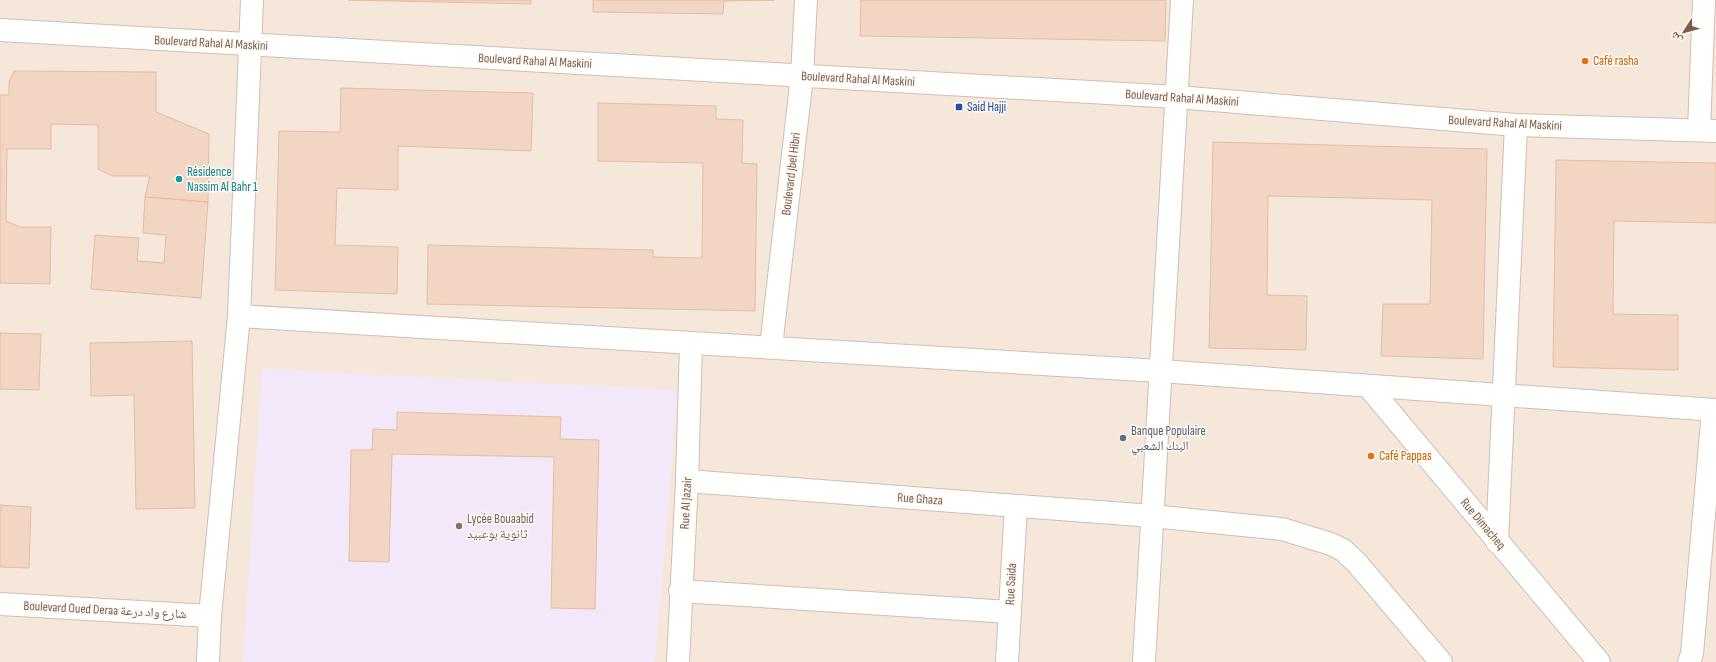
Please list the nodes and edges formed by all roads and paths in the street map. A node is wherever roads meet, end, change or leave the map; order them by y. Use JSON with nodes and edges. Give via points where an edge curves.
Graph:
{"nodes":[{"id":1,"x":252,"y":0,"type":"edge"},
{"id":2,"x":806,"y":0,"type":"edge"},
{"id":3,"x":1182,"y":0,"type":"edge"},
{"id":4,"x":1704,"y":0,"type":"edge"},
{"id":5,"x":0,"y":30,"type":"edge"},
{"id":6,"x":249,"y":45,"type":"junction"},
{"id":7,"x":802,"y":76,"type":"junction"},
{"id":8,"x":1177,"y":96,"type":"junction"},
{"id":9,"x":1516,"y":125,"type":"junction"},
{"id":10,"x":1707,"y":130,"type":"edge"},
{"id":11,"x":239,"y":316,"type":"junction"},
{"id":12,"x":691,"y":343,"type":"junction"},
{"id":13,"x":771,"y":347,"type":"junction"},
{"id":14,"x":1160,"y":371,"type":"junction"},
{"id":15,"x":1368,"y":386,"type":"junction"},
{"id":16,"x":1504,"y":395,"type":"junction"},
{"id":17,"x":1714,"y":410,"type":"edge"},
{"id":18,"x":687,"y":481,"type":"junction"},
{"id":19,"x":1016,"y":506,"type":"junction"},
{"id":20,"x":1152,"y":516,"type":"junction"},
{"id":21,"x":1497,"y":542,"type":"junction"},
{"id":22,"x":1708,"y":550,"type":"edge"},
{"id":23,"x":680,"y":591,"type":"junction"},
{"id":24,"x":0,"y":604,"type":"edge"},
{"id":25,"x":1010,"y":612,"type":"junction"},
{"id":26,"x":210,"y":616,"type":"junction"},
{"id":27,"x":208,"y":662,"type":"edge"},
{"id":28,"x":678,"y":662,"type":"edge"},
{"id":29,"x":1007,"y":662,"type":"edge"},
{"id":30,"x":1144,"y":662,"type":"edge"},
{"id":31,"x":1441,"y":662,"type":"edge"},
{"id":32,"x":1599,"y":662,"type":"edge"},
{"id":33,"x":1689,"y":662,"type":"edge"}],
"edges":[{"from":1,"to":6,"type":"street"},
{"from":2,"to":7,"type":"street","name":"Boulevard Jbel Hibri"},
{"from":3,"to":8,"type":"street"},
{"from":4,"to":10,"type":"street"},
{"from":5,"to":6,"type":"street","name":"Boulevard Rahal Al Maskini"},
{"from":6,"to":7,"type":"street","name":"Boulevard Rahal Al Maskini"},
{"from":6,"to":11,"type":"street"},
{"from":7,"to":8,"type":"street","name":"Boulevard Rahal Al Maskini"},
{"from":7,"to":13,"type":"street","name":"Boulevard Jbel Hibri"},
{"from":8,"to":9,"type":"street","name":"Boulevard Rahal Al Maskini"},
{"from":8,"to":14,"type":"street"},
{"from":9,"to":10,"type":"street","name":"Boulevard Rahal Al Maskini"},
{"from":9,"to":16,"type":"street"},
{"from":11,"to":12,"type":"street"},
{"from":11,"to":26,"type":"street"},
{"from":12,"to":13,"type":"street"},
{"from":12,"to":18,"type":"street","name":"Rue Al Jazair"},
{"from":13,"to":14,"type":"street"},
{"from":14,"to":15,"type":"street"},
{"from":14,"to":20,"type":"street"},
{"from":15,"to":16,"type":"street"},
{"from":15,"to":21,"type":"street","name":"Rue Dimacheq"},
{"from":16,"to":17,"type":"street"},
{"from":16,"to":21,"type":"street"},
{"from":17,"to":22,"type":"street"},
{"from":18,"to":19,"type":"street","name":"Rue Ghaza"},
{"from":18,"to":23,"type":"street","name":"Rue Al Jazair"},
{"from":19,"to":20,"type":"street","name":"Rue Ghaza"},
{"from":19,"to":25,"type":"street","name":"Rue Saida"},
{"from":20,"to":30,"type":"street"},
{"from":20,"to":31,"type":"street","name":"Rue Ghaza","via":[[1282,529],[1343,550]]},
{"from":21,"to":32,"type":"street","name":"Rue Dimacheq"},
{"from":22,"to":33,"type":"street"},
{"from":23,"to":25,"type":"street"},
{"from":23,"to":28,"type":"street","name":"Rue Al Jazair"},
{"from":24,"to":26,"type":"street","name":"Boulevard Oued Deraa شارع واد درعة"},
{"from":25,"to":29,"type":"street","name":"Rue Saida"},
{"from":26,"to":27,"type":"street"}]}
